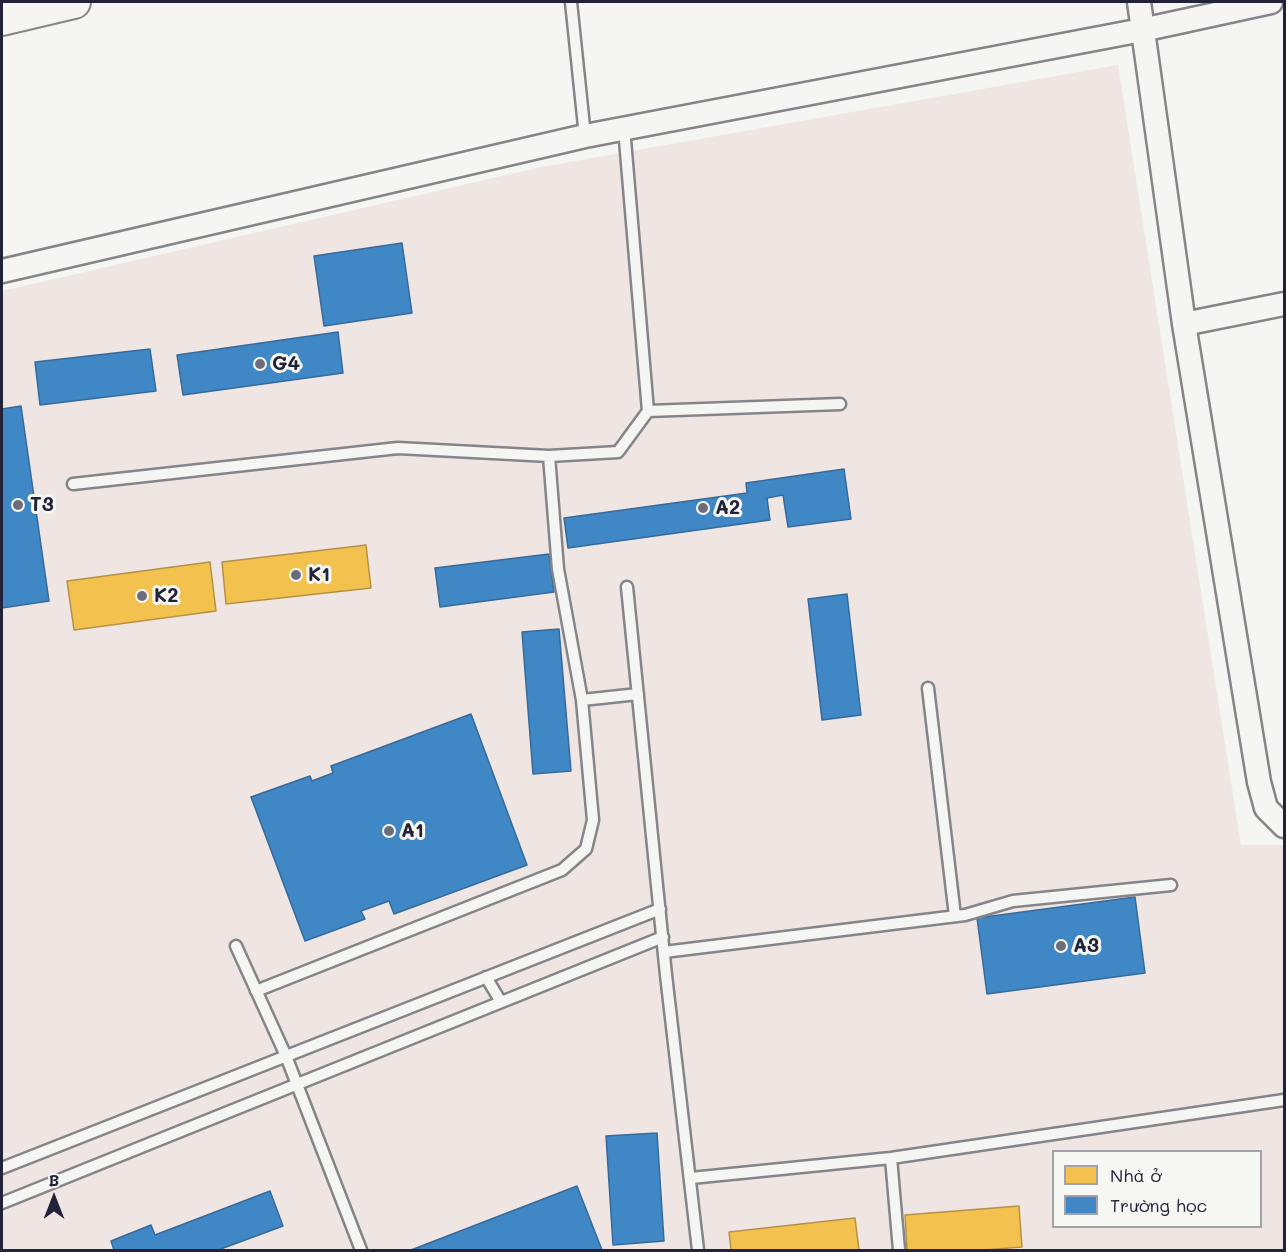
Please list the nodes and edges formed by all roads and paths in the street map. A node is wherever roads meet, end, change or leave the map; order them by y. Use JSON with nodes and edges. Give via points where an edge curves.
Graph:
{"nodes":[{"id":1,"x":74,"y":2,"type":"edge"},
{"id":2,"x":571,"y":2,"type":"edge"},
{"id":3,"x":1139,"y":2,"type":"edge"},
{"id":4,"x":1271,"y":2,"type":"edge"},
{"id":5,"x":2,"y":19,"type":"edge"},
{"id":6,"x":1142,"y":30,"type":"junction"},
{"id":7,"x":624,"y":128,"type":"junction"},
{"id":8,"x":585,"y":136,"type":"junction"},
{"id":9,"x":2,"y":271,"type":"edge"},
{"id":10,"x":1284,"y":304,"type":"edge"},
{"id":11,"x":1184,"y":324,"type":"junction"},
{"id":12,"x":840,"y":404,"type":"dead end"},
{"id":13,"x":648,"y":411,"type":"junction"},
{"id":14,"x":549,"y":456,"type":"junction"},
{"id":15,"x":73,"y":483,"type":"dead end"},
{"id":16,"x":627,"y":587,"type":"dead end"},
{"id":17,"x":928,"y":688,"type":"dead end"},
{"id":18,"x":638,"y":694,"type":"junction"},
{"id":19,"x":582,"y":700,"type":"junction"},
{"id":20,"x":1284,"y":826,"type":"edge"},
{"id":21,"x":1171,"y":885,"type":"dead end"},
{"id":22,"x":660,"y":909,"type":"junction"},
{"id":23,"x":955,"y":916,"type":"junction"},
{"id":24,"x":663,"y":937,"type":"junction"},
{"id":25,"x":237,"y":946,"type":"dead end"},
{"id":26,"x":664,"y":952,"type":"junction"},
{"id":27,"x":486,"y":977,"type":"junction"},
{"id":28,"x":256,"y":991,"type":"junction"},
{"id":29,"x":501,"y":1002,"type":"junction"},
{"id":30,"x":286,"y":1056,"type":"junction"},
{"id":31,"x":297,"y":1084,"type":"junction"},
{"id":32,"x":1284,"y":1100,"type":"edge"},
{"id":33,"x":891,"y":1158,"type":"junction"},
{"id":34,"x":2,"y":1168,"type":"edge"},
{"id":35,"x":691,"y":1178,"type":"junction"},
{"id":36,"x":2,"y":1203,"type":"edge"},
{"id":37,"x":361,"y":1251,"type":"edge"},
{"id":38,"x":698,"y":1251,"type":"edge"},
{"id":39,"x":899,"y":1251,"type":"edge"}],
"edges":[{"from":1,"to":5,"type":"street"},
{"from":2,"to":8,"type":"lane"},
{"from":3,"to":6,"type":"street"},
{"from":4,"to":6,"type":"street"},
{"from":6,"to":7,"type":"street"},
{"from":6,"to":11,"type":"street"},
{"from":7,"to":8,"type":"street"},
{"from":7,"to":13,"type":"lane"},
{"from":8,"to":9,"type":"street"},
{"from":10,"to":11,"type":"street"},
{"from":11,"to":20,"type":"street","via":[[1259,782],[1266,808]]},
{"from":12,"to":13,"type":"lane"},
{"from":13,"to":14,"type":"lane","via":[[618,452]]},
{"from":14,"to":15,"type":"lane","via":[[398,448]]},
{"from":14,"to":19,"type":"lane","via":[[558,569]]},
{"from":16,"to":18,"type":"lane"},
{"from":17,"to":23,"type":"lane"},
{"from":18,"to":19,"type":"lane"},
{"from":18,"to":22,"type":"lane"},
{"from":19,"to":28,"type":"lane","via":[[593,820],[585,849],[570,863],[562,870]]},
{"from":21,"to":23,"type":"lane","via":[[1013,901]]},
{"from":22,"to":24,"type":"lane"},
{"from":22,"to":27,"type":"lane"},
{"from":23,"to":26,"type":"lane"},
{"from":24,"to":26,"type":"lane"},
{"from":24,"to":29,"type":"lane"},
{"from":25,"to":28,"type":"lane"},
{"from":26,"to":35,"type":"lane"},
{"from":27,"to":29,"type":"lane"},
{"from":27,"to":30,"type":"lane"},
{"from":28,"to":30,"type":"lane"},
{"from":29,"to":31,"type":"lane"},
{"from":30,"to":31,"type":"lane"},
{"from":30,"to":34,"type":"lane"},
{"from":31,"to":36,"type":"lane"},
{"from":31,"to":37,"type":"lane"},
{"from":32,"to":33,"type":"lane"},
{"from":33,"to":35,"type":"lane"},
{"from":33,"to":39,"type":"lane"},
{"from":35,"to":38,"type":"lane"}]}
